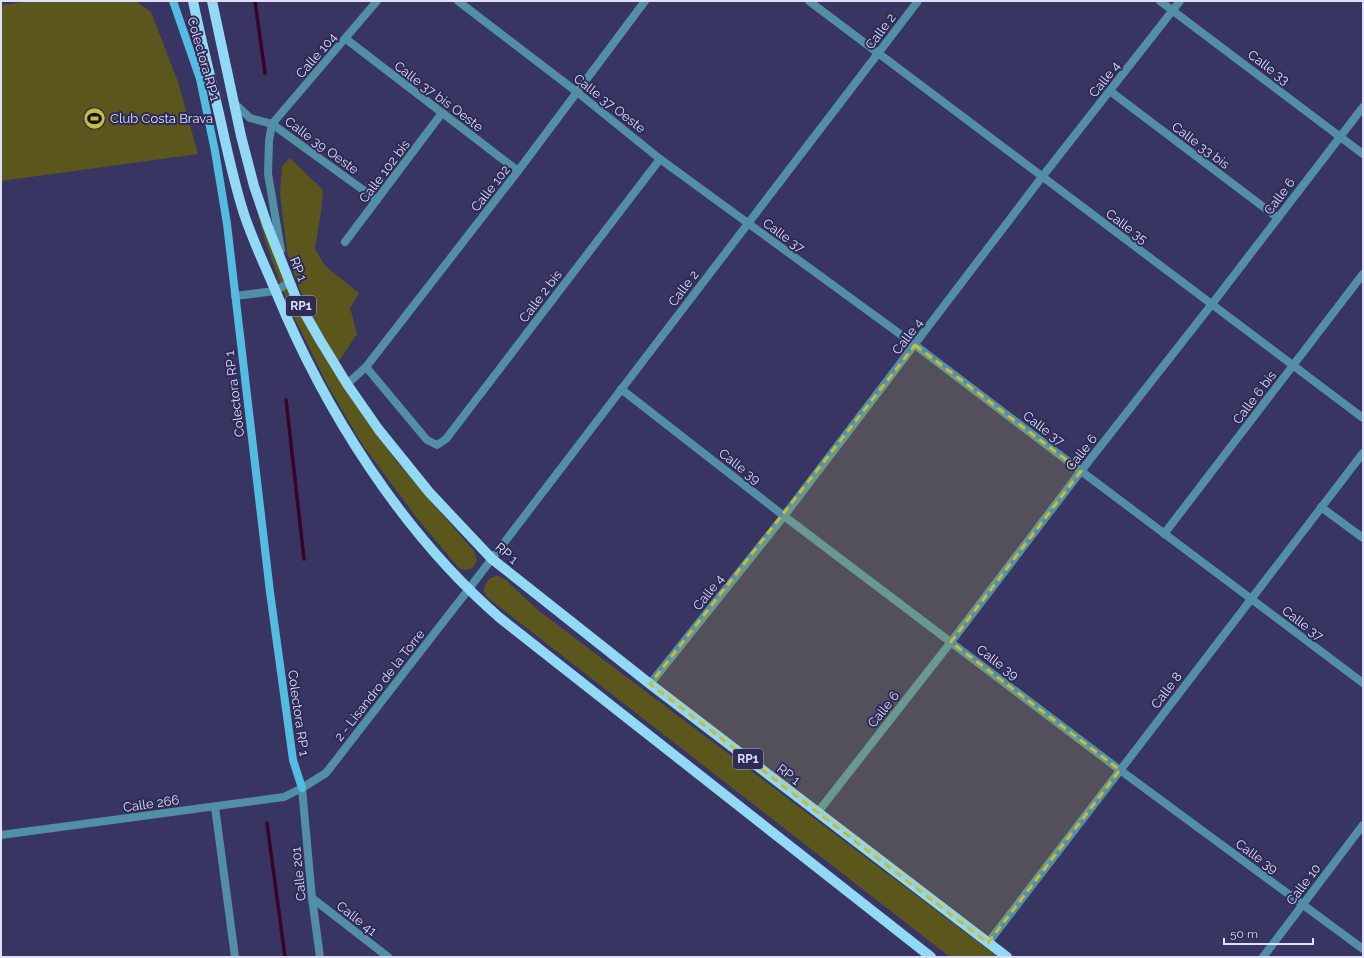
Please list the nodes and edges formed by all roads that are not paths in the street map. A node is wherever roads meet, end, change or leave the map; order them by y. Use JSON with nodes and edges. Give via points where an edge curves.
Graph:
{"nodes":[{"id":1,"x":173,"y":1,"type":"edge"},
{"id":2,"x":193,"y":1,"type":"edge"},
{"id":3,"x":212,"y":1,"type":"edge"},
{"id":4,"x":377,"y":1,"type":"edge"},
{"id":5,"x":458,"y":1,"type":"edge"},
{"id":6,"x":645,"y":1,"type":"edge"},
{"id":7,"x":809,"y":1,"type":"edge"},
{"id":8,"x":918,"y":1,"type":"edge"},
{"id":9,"x":1160,"y":1,"type":"edge"},
{"id":10,"x":1180,"y":1,"type":"edge"},
{"id":11,"x":1172,"y":10,"type":"junction"},
{"id":12,"x":346,"y":39,"type":"junction"},
{"id":13,"x":878,"y":53,"type":"junction"},
{"id":14,"x":1110,"y":91,"type":"junction"},
{"id":15,"x":576,"y":92,"type":"junction"},
{"id":16,"x":234,"y":104,"type":"junction"},
{"id":17,"x":1363,"y":107,"type":"edge"},
{"id":18,"x":442,"y":113,"type":"junction"},
{"id":19,"x":272,"y":124,"type":"junction"},
{"id":20,"x":1341,"y":136,"type":"junction"},
{"id":21,"x":1363,"y":154,"type":"edge"},
{"id":22,"x":660,"y":159,"type":"junction"},
{"id":23,"x":518,"y":171,"type":"junction"},
{"id":24,"x":1042,"y":178,"type":"junction"},
{"id":25,"x":377,"y":200,"type":"junction"},
{"id":26,"x":1278,"y":218,"type":"junction"},
{"id":27,"x":748,"y":223,"type":"junction"},
{"id":28,"x":345,"y":242,"type":"dead end"},
{"id":29,"x":283,"y":266,"type":"junction"},
{"id":30,"x":1363,"y":274,"type":"edge"},
{"id":31,"x":290,"y":282,"type":"junction"},
{"id":32,"x":275,"y":291,"type":"junction"},
{"id":33,"x":235,"y":296,"type":"junction"},
{"id":34,"x":1212,"y":304,"type":"junction"},
{"id":35,"x":915,"y":345,"type":"junction"},
{"id":36,"x":1294,"y":365,"type":"junction"},
{"id":37,"x":366,"y":367,"type":"junction"},
{"id":38,"x":346,"y":384,"type":"junction"},
{"id":39,"x":621,"y":389,"type":"junction"},
{"id":40,"x":1363,"y":418,"type":"edge"},
{"id":41,"x":1363,"y":453,"type":"edge"},
{"id":42,"x":1081,"y":472,"type":"junction"},
{"id":43,"x":1321,"y":507,"type":"junction"},
{"id":44,"x":784,"y":516,"type":"junction"},
{"id":45,"x":1164,"y":534,"type":"junction"},
{"id":46,"x":1363,"y":538,"type":"edge"},
{"id":47,"x":492,"y":559,"type":"junction"},
{"id":48,"x":468,"y":590,"type":"junction"},
{"id":49,"x":1250,"y":599,"type":"junction"},
{"id":50,"x":951,"y":642,"type":"junction"},
{"id":51,"x":1363,"y":683,"type":"edge"},
{"id":52,"x":650,"y":684,"type":"junction"},
{"id":53,"x":1120,"y":770,"type":"junction"},
{"id":54,"x":302,"y":788,"type":"junction"},
{"id":55,"x":215,"y":807,"type":"junction"},
{"id":56,"x":818,"y":812,"type":"junction"},
{"id":57,"x":1363,"y":825,"type":"edge"},
{"id":58,"x":1,"y":836,"type":"edge"},
{"id":59,"x":312,"y":898,"type":"junction"},
{"id":60,"x":1303,"y":904,"type":"junction"},
{"id":61,"x":988,"y":943,"type":"junction"},
{"id":62,"x":1363,"y":949,"type":"edge"},
{"id":63,"x":235,"y":957,"type":"edge"},
{"id":64,"x":320,"y":957,"type":"edge"},
{"id":65,"x":388,"y":957,"type":"edge"},
{"id":66,"x":931,"y":957,"type":"edge"},
{"id":67,"x":1007,"y":957,"type":"edge"},
{"id":68,"x":1263,"y":957,"type":"edge"}],
"edges":[{"from":1,"to":33,"type":"main road","name":"Colectora RP 1","via":[[200,79],[227,224]]},
{"from":2,"to":32,"type":"main road","number":"RP1","via":[[238,192],[254,242]]},
{"from":3,"to":16,"type":"main road","name":"RP 1","number":"RP1"},
{"from":4,"to":12,"type":"street","name":"Calle 104"},
{"from":5,"to":15,"type":"street","name":"Calle 37 Oeste"},
{"from":6,"to":15,"type":"street","name":"Calle 102"},
{"from":7,"to":13,"type":"street","name":"Calle 35"},
{"from":8,"to":13,"type":"street","name":"Calle 2"},
{"from":9,"to":11,"type":"street","name":"Calle 33"},
{"from":10,"to":11,"type":"street","name":"Calle 4"},
{"from":11,"to":14,"type":"street","name":"Calle 4"},
{"from":11,"to":20,"type":"street","name":"Calle 33"},
{"from":12,"to":18,"type":"street","name":"Calle 37 bis Oeste"},
{"from":12,"to":19,"type":"street","name":"Calle 104"},
{"from":13,"to":24,"type":"street","name":"Calle 35"},
{"from":13,"to":27,"type":"street","name":"Calle 2"},
{"from":14,"to":24,"type":"street","name":"Calle 4"},
{"from":14,"to":26,"type":"street","name":"Calle 33 bis"},
{"from":15,"to":22,"type":"street","name":"Calle 37 Oeste"},
{"from":15,"to":23,"type":"street","name":"Calle 102"},
{"from":16,"to":19,"type":"street","via":[[250,118]]},
{"from":16,"to":29,"type":"main road","name":"RP 1","number":"RP1","via":[[254,186]]},
{"from":17,"to":20,"type":"street","name":"Calle 6"},
{"from":18,"to":23,"type":"street","name":"Calle 37 bis Oeste"},
{"from":18,"to":25,"type":"street","name":"Calle 102 bis"},
{"from":19,"to":25,"type":"street","name":"Calle 39 Oeste"},
{"from":19,"to":29,"type":"street","via":[[268,174]]},
{"from":20,"to":21,"type":"street","name":"Calle 33"},
{"from":20,"to":26,"type":"street","name":"Calle 6"},
{"from":22,"to":27,"type":"street","name":"Calle 37 Oeste"},
{"from":22,"to":37,"type":"street","name":"Calle 2 bis","via":[[446,439],[437,445],[427,440]]},
{"from":23,"to":37,"type":"street","name":"Calle 102"},
{"from":24,"to":34,"type":"street","name":"Calle 35"},
{"from":24,"to":35,"type":"street","name":"Calle 4"},
{"from":25,"to":28,"type":"street","name":"Calle 102 bis"},
{"from":26,"to":34,"type":"street","name":"Calle 6"},
{"from":27,"to":35,"type":"street","name":"Calle 37"},
{"from":27,"to":39,"type":"street","name":"Calle 2"},
{"from":29,"to":31,"type":"main road","name":"RP 1","number":"RP1"},
{"from":30,"to":36,"type":"street","name":"Calle 6 bis"},
{"from":31,"to":32,"type":"street"},
{"from":31,"to":38,"type":"main road","name":"RP 1","number":"RP1","via":[[296,298]]},
{"from":32,"to":33,"type":"street"},
{"from":32,"to":48,"type":"main road","number":"RP1","via":[[308,363],[356,447],[419,534]]},
{"from":33,"to":54,"type":"main road","name":"Colectora RP 1","via":[[269,584],[293,760]]},
{"from":34,"to":36,"type":"street","name":"Calle 35"},
{"from":34,"to":42,"type":"street","name":"Calle 6"},
{"from":35,"to":42,"type":"street","name":"Calle 37"},
{"from":35,"to":44,"type":"street","name":"Calle 4"},
{"from":36,"to":40,"type":"street","name":"Calle 35"},
{"from":36,"to":45,"type":"street","name":"Calle 6 bis"},
{"from":37,"to":38,"type":"street","name":"Calle 102"},
{"from":38,"to":47,"type":"main road","name":"RP 1","number":"RP1","via":[[379,430],[430,492]]},
{"from":39,"to":44,"type":"street","name":"Calle 39"},
{"from":39,"to":47,"type":"street","name":"Calle 2"},
{"from":41,"to":43,"type":"street","name":"Calle 8"},
{"from":42,"to":45,"type":"street","name":"Calle 37"},
{"from":42,"to":50,"type":"street","name":"Calle 6"},
{"from":43,"to":46,"type":"street"},
{"from":43,"to":49,"type":"street","name":"Calle 8"},
{"from":44,"to":50,"type":"street","name":"Calle 39"},
{"from":44,"to":52,"type":"street","name":"Calle 4"},
{"from":45,"to":49,"type":"street","name":"Calle 37"},
{"from":47,"to":48,"type":"street","name":"Calle 2"},
{"from":47,"to":52,"type":"main road","name":"RP 1","number":"RP1"},
{"from":48,"to":54,"type":"street","name":"2 - Lisandro de la Torre","via":[[326,773]]},
{"from":48,"to":66,"type":"main road","number":"RP1","via":[[500,618]]},
{"from":49,"to":51,"type":"street","name":"Calle 37"},
{"from":49,"to":53,"type":"street","name":"Calle 8"},
{"from":50,"to":53,"type":"street","name":"Calle 39"},
{"from":50,"to":56,"type":"street","name":"Calle 6"},
{"from":52,"to":56,"type":"main road","name":"RP 1","number":"RP1"},
{"from":53,"to":60,"type":"street","name":"Calle 39"},
{"from":53,"to":61,"type":"street","name":"Calle 8"},
{"from":54,"to":55,"type":"street","name":"Calle 266","via":[[284,797]]},
{"from":54,"to":59,"type":"street","name":"Calle 201"},
{"from":55,"to":58,"type":"street","name":"Calle 266"},
{"from":55,"to":63,"type":"street"},
{"from":56,"to":61,"type":"main road","name":"RP 1","number":"RP1"},
{"from":57,"to":60,"type":"street","name":"Calle 10"},
{"from":59,"to":64,"type":"street","name":"Calle 201"},
{"from":59,"to":65,"type":"street","name":"Calle 41"},
{"from":60,"to":62,"type":"street","name":"Calle 39"},
{"from":60,"to":68,"type":"street","name":"Calle 10"},
{"from":61,"to":67,"type":"main road","name":"RP 1","number":"RP1"}]}
